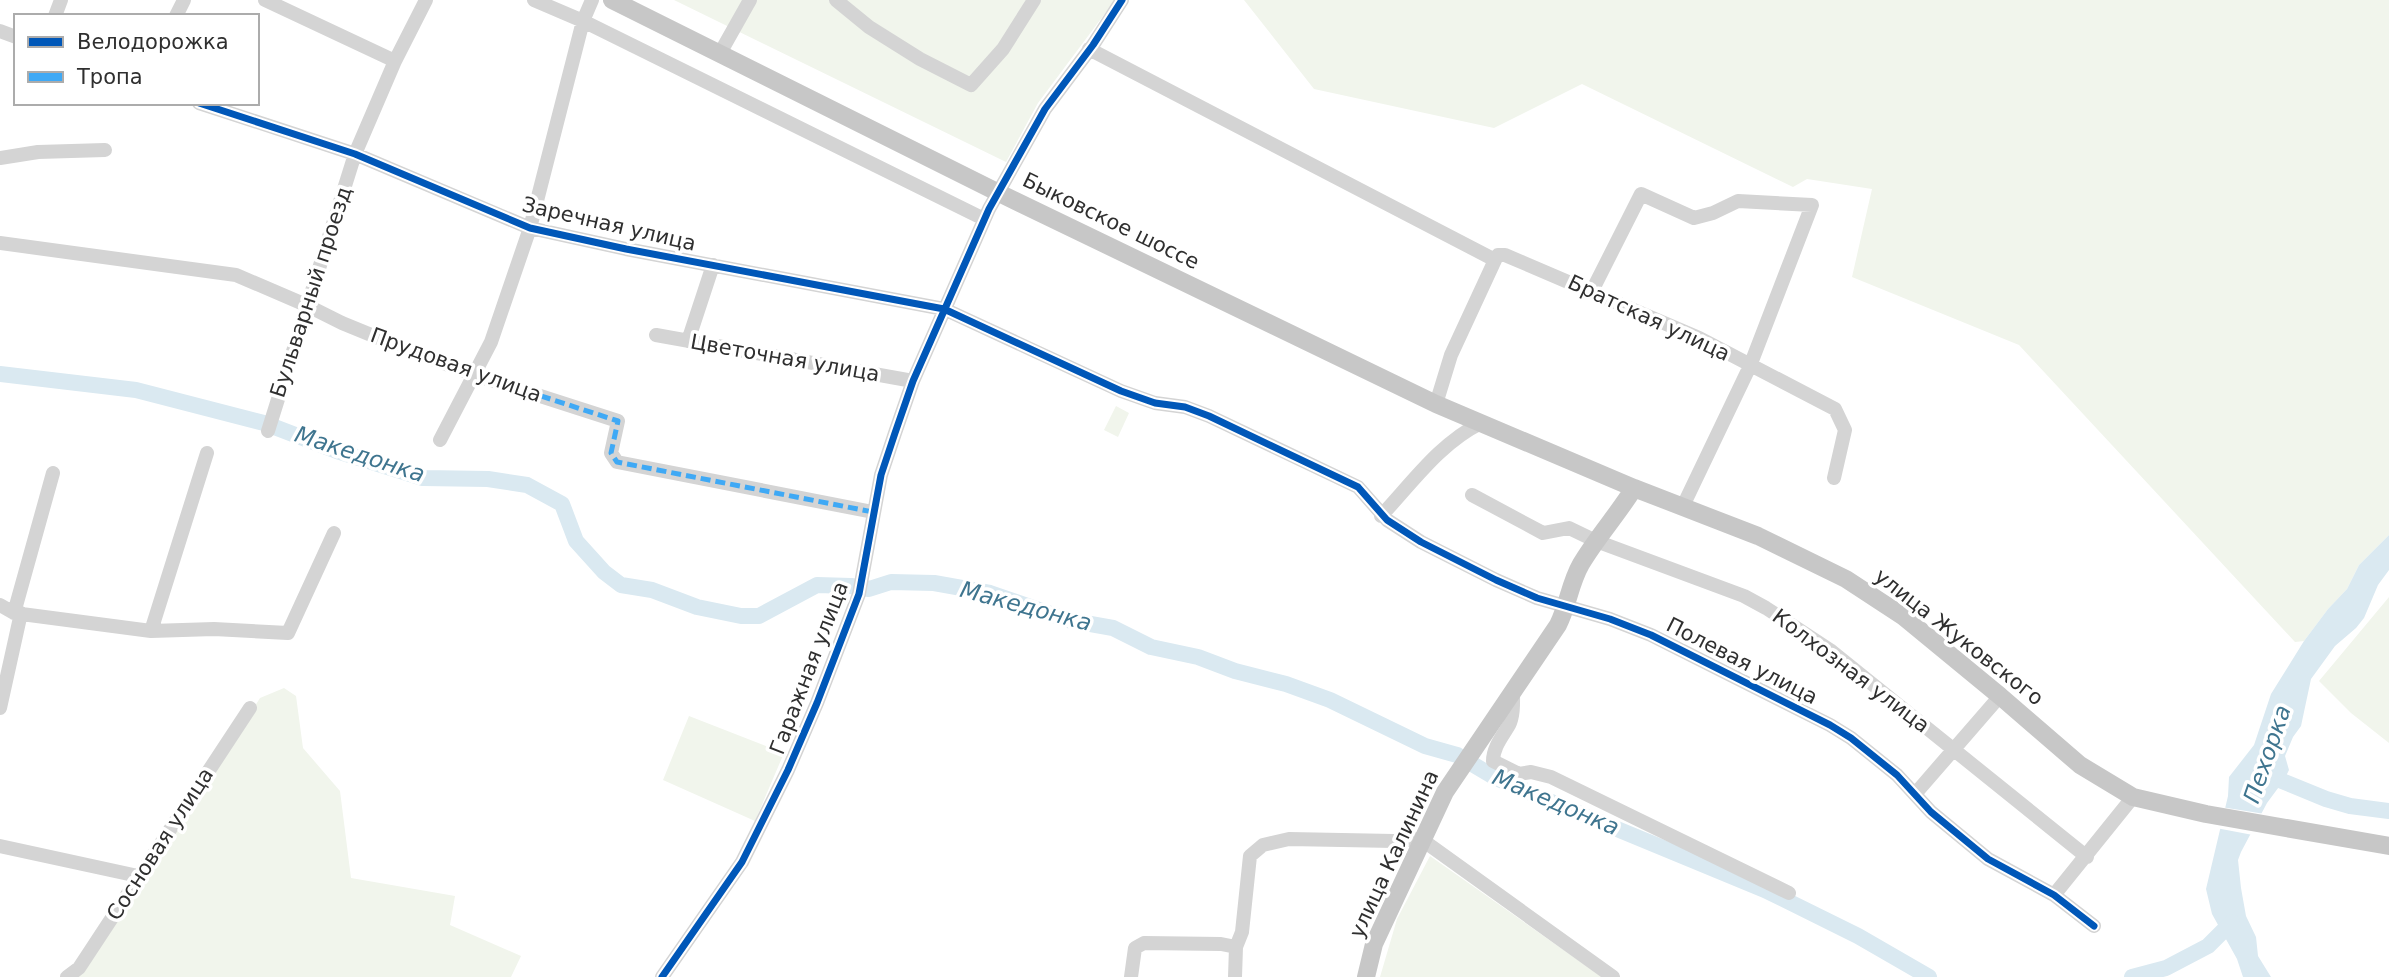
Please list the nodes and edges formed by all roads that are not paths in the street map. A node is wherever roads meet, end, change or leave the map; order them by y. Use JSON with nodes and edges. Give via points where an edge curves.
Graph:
{"nodes":[{"id":1,"x":265,"y":0,"type":"edge"},
{"id":2,"x":426,"y":0,"type":"edge"},
{"id":3,"x":534,"y":0,"type":"edge"},
{"id":4,"x":592,"y":0,"type":"edge"},
{"id":5,"x":612,"y":0,"type":"edge"},
{"id":6,"x":750,"y":0,"type":"edge"},
{"id":7,"x":836,"y":0,"type":"edge"},
{"id":8,"x":1034,"y":0,"type":"edge"},
{"id":9,"x":1122,"y":0,"type":"edge"},
{"id":10,"x":583,"y":21,"type":"junction"},
{"id":11,"x":1089,"y":49,"type":"junction"},
{"id":12,"x":719,"y":55,"type":"junction"},
{"id":13,"x":395,"y":61,"type":"junction"},
{"id":14,"x":205,"y":105,"type":"edge"},
{"id":15,"x":105,"y":150,"type":"dead end"},
{"id":16,"x":355,"y":154,"type":"junction"},
{"id":17,"x":0,"y":158,"type":"edge"},
{"id":18,"x":997,"y":192,"type":"junction"},
{"id":19,"x":984,"y":219,"type":"junction"},
{"id":20,"x":530,"y":228,"type":"junction"},
{"id":21,"x":0,"y":243,"type":"edge"},
{"id":22,"x":1500,"y":257,"type":"junction"},
{"id":23,"x":713,"y":265,"type":"junction"},
{"id":24,"x":1592,"y":291,"type":"junction"},
{"id":25,"x":306,"y":305,"type":"junction"},
{"id":26,"x":944,"y":309,"type":"junction"},
{"id":27,"x":656,"y":335,"type":"dead end"},
{"id":28,"x":688,"y":341,"type":"junction"},
{"id":29,"x":1749,"y":366,"type":"junction"},
{"id":30,"x":475,"y":374,"type":"junction"},
{"id":31,"x":913,"y":381,"type":"junction"},
{"id":32,"x":1436,"y":404,"type":"junction"},
{"id":33,"x":1481,"y":423,"type":"junction"},
{"id":34,"x":269,"y":425,"type":"dead end"},
{"id":35,"x":440,"y":440,"type":"dead end"},
{"id":36,"x":207,"y":453,"type":"dead end"},
{"id":37,"x":53,"y":473,"type":"dead end"},
{"id":38,"x":1834,"y":478,"type":"dead end"},
{"id":39,"x":1634,"y":488,"type":"junction"},
{"id":40,"x":1472,"y":495,"type":"dead end"},
{"id":41,"x":1683,"y":506,"type":"junction"},
{"id":42,"x":873,"y":512,"type":"junction"},
{"id":43,"x":1381,"y":516,"type":"junction"},
{"id":44,"x":334,"y":533,"type":"dead end"},
{"id":45,"x":1596,"y":541,"type":"junction"},
{"id":46,"x":0,"y":605,"type":"edge"},
{"id":47,"x":1567,"y":608,"type":"junction"},
{"id":48,"x":17,"y":613,"type":"junction"},
{"id":49,"x":151,"y":631,"type":"junction"},
{"id":50,"x":1513,"y":691,"type":"junction"},
{"id":51,"x":2000,"y":696,"type":"junction"},
{"id":52,"x":0,"y":708,"type":"edge"},
{"id":53,"x":250,"y":708,"type":"dead end"},
{"id":54,"x":1955,"y":751,"type":"junction"},
{"id":55,"x":1915,"y":794,"type":"junction"},
{"id":56,"x":2133,"y":797,"type":"junction"},
{"id":57,"x":1421,"y":839,"type":"junction"},
{"id":58,"x":0,"y":846,"type":"edge"},
{"id":59,"x":2389,"y":846,"type":"edge"},
{"id":60,"x":2087,"y":857,"type":"junction"},
{"id":61,"x":138,"y":876,"type":"junction"},
{"id":62,"x":1789,"y":893,"type":"dead end"},
{"id":63,"x":2054,"y":895,"type":"junction"},
{"id":64,"x":2094,"y":926,"type":"dead end"},
{"id":65,"x":1236,"y":947,"type":"junction"},
{"id":66,"x":67,"y":977,"type":"edge"},
{"id":67,"x":662,"y":977,"type":"edge"},
{"id":68,"x":1131,"y":977,"type":"edge"},
{"id":69,"x":1235,"y":977,"type":"edge"},
{"id":70,"x":1366,"y":977,"type":"edge"},
{"id":71,"x":1613,"y":977,"type":"edge"}],
"edges":[{"from":1,"to":13,"type":"street"},
{"from":2,"to":13,"type":"street","name":"Бульварный проезд"},
{"from":3,"to":10,"type":"street"},
{"from":4,"to":10,"type":"street"},
{"from":5,"to":12,"type":"main road","name":"Быковское шоссе"},
{"from":6,"to":12,"type":"street"},
{"from":7,"to":8,"type":"street","via":[[869,27],[971,85],[1003,49]]},
{"from":9,"to":11,"type":"street","name":"Гаражная улица"},
{"from":10,"to":19,"type":"street"},
{"from":10,"to":20,"type":"street"},
{"from":11,"to":18,"type":"street","name":"Гаражная улица","via":[[1045,110]]},
{"from":11,"to":22,"type":"street","name":"Братская улица"},
{"from":12,"to":18,"type":"main road","name":"Быковское шоссе"},
{"from":13,"to":16,"type":"street","name":"Бульварный проезд"},
{"from":14,"to":16,"type":"street","name":"Заречная улица"},
{"from":15,"to":17,"type":"street"},
{"from":16,"to":20,"type":"street","name":"Заречная улица"},
{"from":16,"to":25,"type":"street","name":"Бульварный проезд"},
{"from":18,"to":19,"type":"street","name":"Гаражная улица"},
{"from":18,"to":32,"type":"main road","name":"Быковское шоссе"},
{"from":19,"to":26,"type":"street","name":"Гаражная улица"},
{"from":20,"to":23,"type":"street","name":"Заречная улица"},
{"from":20,"to":30,"type":"street","via":[[491,342]]},
{"from":21,"to":25,"type":"street","name":"Прудовая улица","via":[[236,275]]},
{"from":22,"to":24,"type":"street","name":"Братская улица"},
{"from":22,"to":32,"type":"street","via":[[1451,355]]},
{"from":23,"to":26,"type":"street","name":"Заречная улица"},
{"from":23,"to":28,"type":"street"},
{"from":24,"to":29,"type":"street","name":"Братская улица","via":[[1699,338]]},
{"from":24,"to":29,"type":"street","name":"Братская улица","via":[[1641,194],[1694,218],[1738,201],[1812,205]]},
{"from":25,"to":30,"type":"street","name":"Прудовая улица"},
{"from":25,"to":34,"type":"street","name":"Бульварный проезд"},
{"from":26,"to":31,"type":"street","name":"Гаражная улица"},
{"from":26,"to":43,"type":"street","name":"Заречная улица","via":[[1121,391],[1209,416],[1330,472],[1359,487]]},
{"from":27,"to":28,"type":"street","name":"Цветочная улица"},
{"from":28,"to":31,"type":"street","name":"Цветочная улица"},
{"from":29,"to":38,"type":"street","via":[[1835,409],[1845,430]]},
{"from":29,"to":41,"type":"street"},
{"from":30,"to":35,"type":"street"},
{"from":30,"to":42,"type":"street","name":"Прудовая улица","via":[[618,421],[611,453],[617,462]]},
{"from":31,"to":42,"type":"street","name":"Гаражная улица"},
{"from":32,"to":33,"type":"main road","name":"Быковское шоссе"},
{"from":33,"to":39,"type":"main road","name":"улица Жуковского"},
{"from":33,"to":43,"type":"street","via":[[1441,450]]},
{"from":36,"to":49,"type":"street"},
{"from":37,"to":48,"type":"street"},
{"from":39,"to":41,"type":"main road","name":"улица Жуковского"},
{"from":39,"to":45,"type":"main road","name":"улица Калинина"},
{"from":40,"to":45,"type":"street","name":"Колхозная улица","via":[[1543,533],[1569,528]]},
{"from":41,"to":51,"type":"main road","name":"улица Жуковского","via":[[1846,579],[1904,617]]},
{"from":42,"to":67,"type":"street","name":"Гаражная улица","via":[[860,589],[817,703],[742,862]]},
{"from":43,"to":47,"type":"street","name":"Полевая улица","via":[[1496,580]]},
{"from":44,"to":49,"type":"street","via":[[288,633]]},
{"from":45,"to":47,"type":"main road","name":"улица Калинина","via":[[1573,581]]},
{"from":45,"to":54,"type":"street","name":"Колхозная улица","via":[[1766,608],[1830,650]]},
{"from":46,"to":48,"type":"street"},
{"from":47,"to":50,"type":"main road","name":"улица Калинина"},
{"from":47,"to":55,"type":"street","name":"Полевая улица","via":[[1651,635],[1788,702],[1851,738]]},
{"from":48,"to":49,"type":"street"},
{"from":48,"to":52,"type":"street"},
{"from":50,"to":57,"type":"main road","name":"улица Калинина","via":[[1444,792]]},
{"from":50,"to":62,"type":"street","via":[[1510,723],[1493,761],[1519,774],[1551,777]]},
{"from":51,"to":54,"type":"street"},
{"from":51,"to":56,"type":"main road","name":"улица Жуковского","via":[[2080,765]]},
{"from":53,"to":61,"type":"street","name":"Сосновая улица"},
{"from":54,"to":55,"type":"street"},
{"from":54,"to":60,"type":"street","name":"Колхозная улица"},
{"from":55,"to":63,"type":"street","name":"Полевая улица","via":[[1988,859]]},
{"from":56,"to":59,"type":"main road","name":"улица Жуковского"},
{"from":56,"to":60,"type":"street"},
{"from":57,"to":65,"type":"street","via":[[1290,839],[1263,845],[1250,856],[1242,932]]},
{"from":57,"to":70,"type":"main road","name":"улица Калинина","via":[[1374,944]]},
{"from":57,"to":71,"type":"street"},
{"from":58,"to":61,"type":"street"},
{"from":60,"to":63,"type":"street"},
{"from":61,"to":66,"type":"street","name":"Сосновая улица","via":[[79,968]]},
{"from":63,"to":64,"type":"street","name":"Полевая улица"},
{"from":65,"to":68,"type":"street","via":[[1144,943],[1135,948]]},
{"from":65,"to":69,"type":"street"}]}
